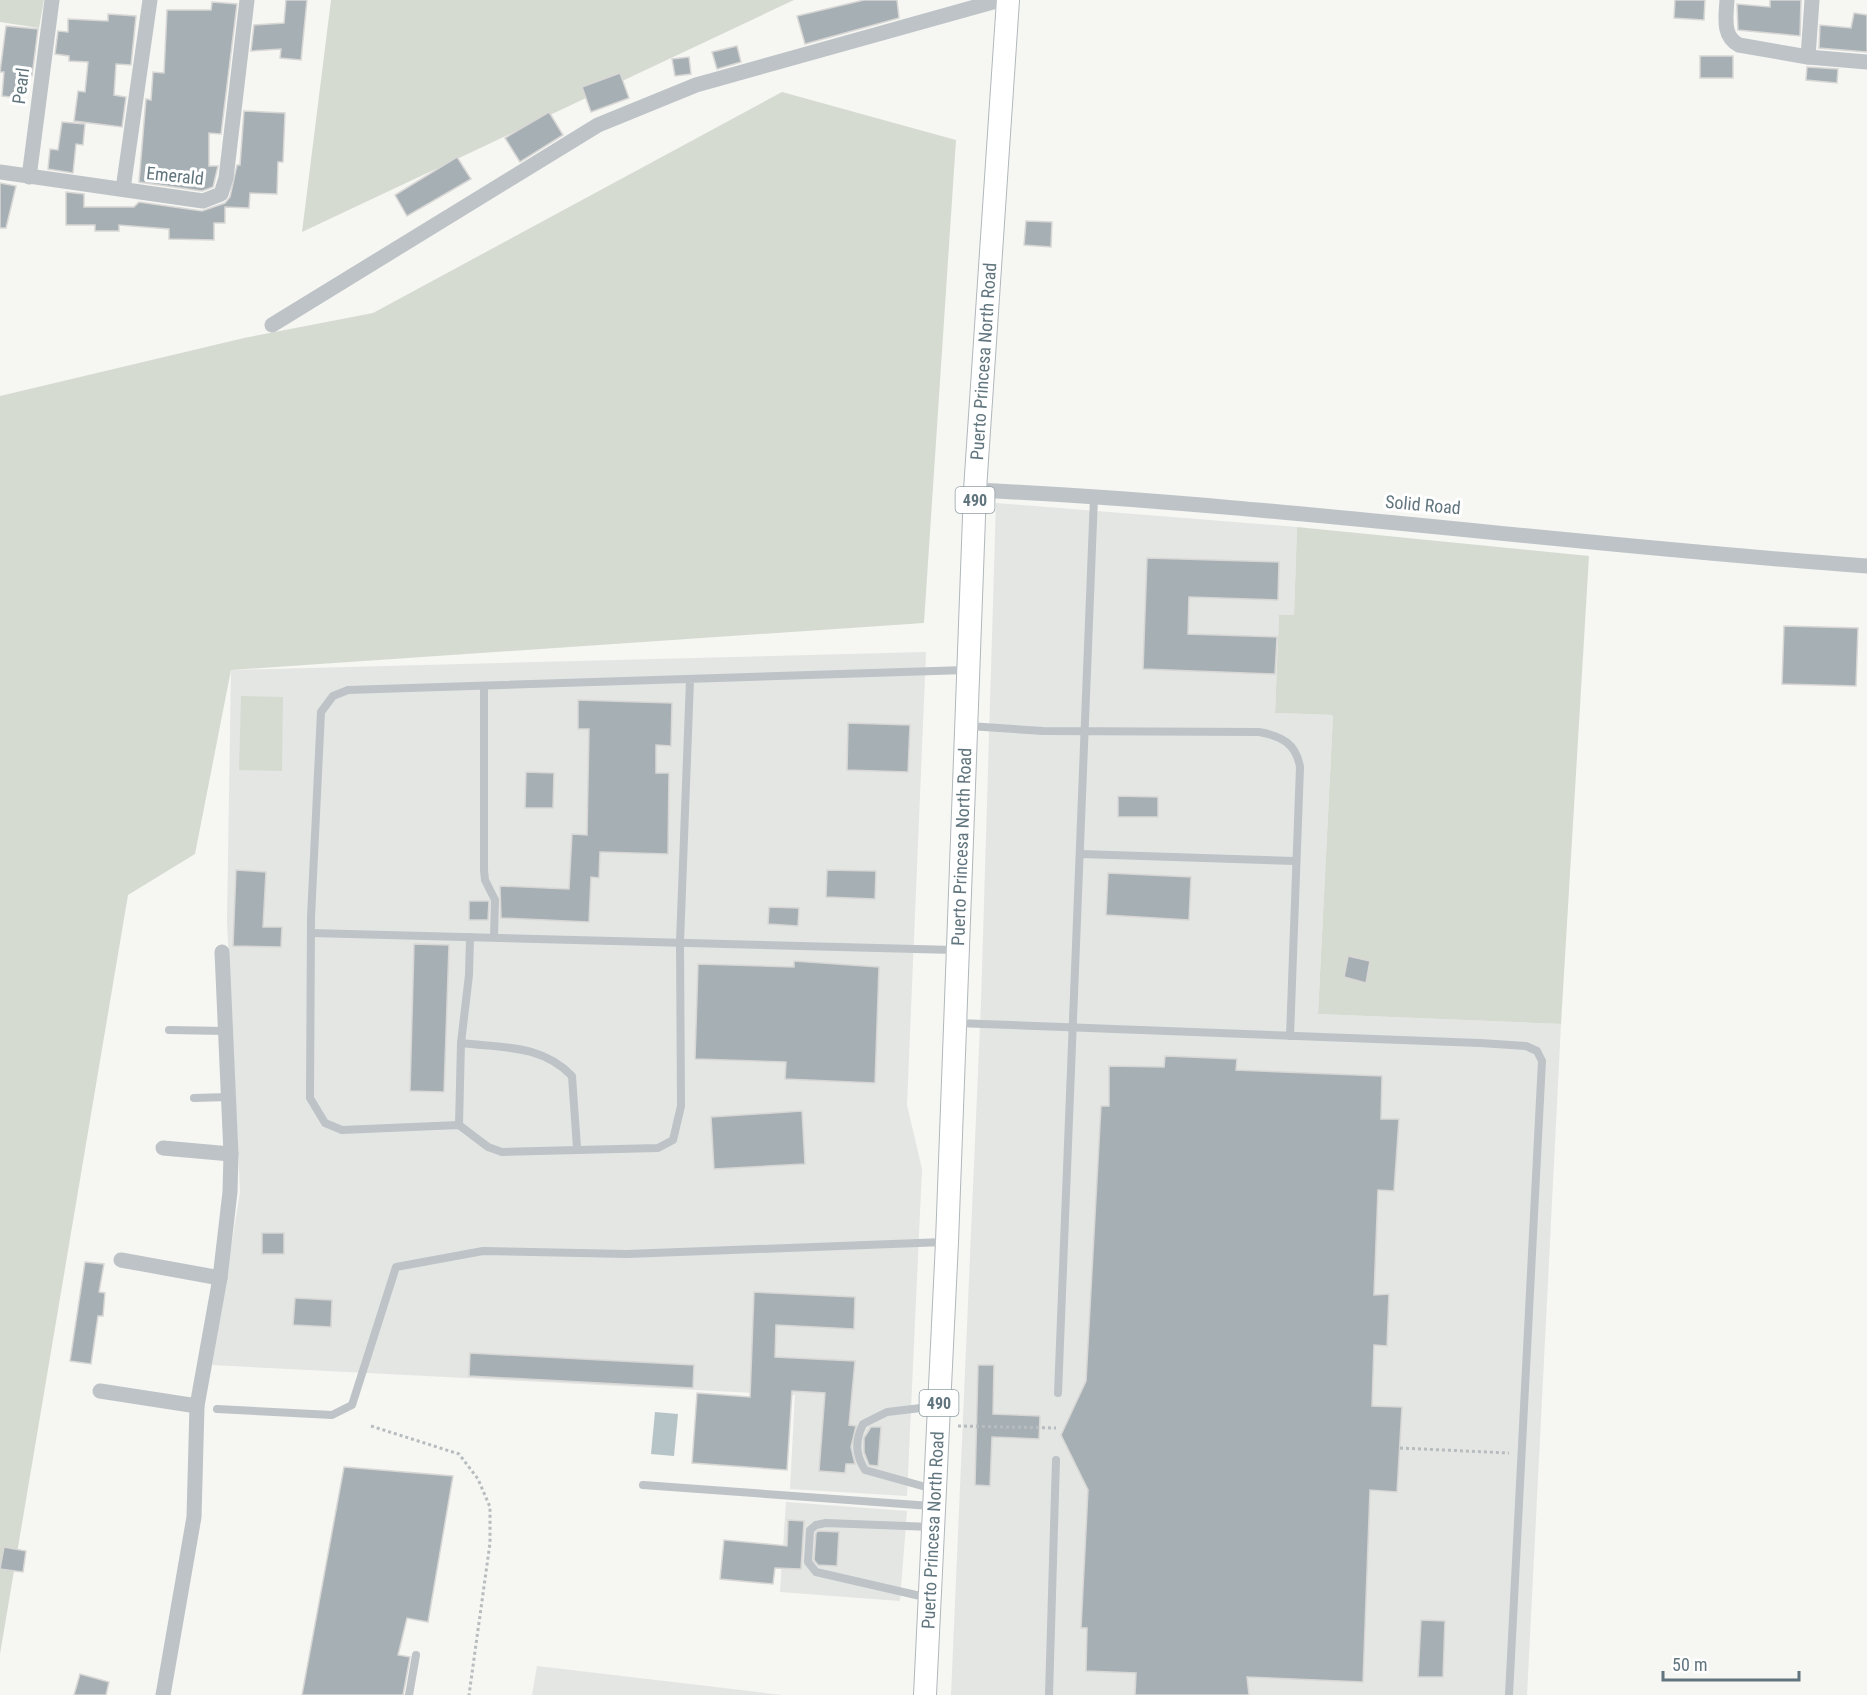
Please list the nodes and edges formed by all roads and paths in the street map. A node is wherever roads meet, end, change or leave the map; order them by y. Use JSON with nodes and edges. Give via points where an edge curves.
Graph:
{"nodes":[{"id":1,"x":52,"y":0,"type":"edge"},
{"id":2,"x":150,"y":0,"type":"edge"},
{"id":3,"x":247,"y":0,"type":"edge"},
{"id":4,"x":1000,"y":0,"type":"edge"},
{"id":5,"x":1008,"y":0,"type":"edge"},
{"id":6,"x":1727,"y":0,"type":"edge"},
{"id":7,"x":1812,"y":0,"type":"edge"},
{"id":8,"x":1808,"y":57,"type":"junction"},
{"id":9,"x":1867,"y":62,"type":"edge"},
{"id":10,"x":0,"y":172,"type":"edge"},
{"id":11,"x":29,"y":177,"type":"junction"},
{"id":12,"x":123,"y":189,"type":"junction"},
{"id":13,"x":272,"y":325,"type":"dead end"},
{"id":14,"x":975,"y":490,"type":"junction"},
{"id":15,"x":1094,"y":497,"type":"junction"},
{"id":16,"x":1867,"y":566,"type":"edge"},
{"id":17,"x":969,"y":670,"type":"junction"},
{"id":18,"x":690,"y":680,"type":"junction"},
{"id":19,"x":484,"y":686,"type":"junction"},
{"id":20,"x":965,"y":726,"type":"junction"},
{"id":21,"x":1086,"y":732,"type":"junction"},
{"id":22,"x":1081,"y":854,"type":"junction"},
{"id":23,"x":1295,"y":861,"type":"junction"},
{"id":24,"x":311,"y":933,"type":"junction"},
{"id":25,"x":470,"y":937,"type":"junction"},
{"id":26,"x":494,"y":937,"type":"junction"},
{"id":27,"x":680,"y":942,"type":"junction"},
{"id":28,"x":957,"y":950,"type":"junction"},
{"id":29,"x":222,"y":952,"type":"dead end"},
{"id":30,"x":954,"y":1023,"type":"junction"},
{"id":31,"x":1075,"y":1027,"type":"junction"},
{"id":32,"x":169,"y":1030,"type":"dead end"},
{"id":33,"x":226,"y":1031,"type":"junction"},
{"id":34,"x":1290,"y":1036,"type":"junction"},
{"id":35,"x":461,"y":1043,"type":"junction"},
{"id":36,"x":228,"y":1097,"type":"junction"},
{"id":37,"x":194,"y":1098,"type":"dead end"},
{"id":38,"x":459,"y":1125,"type":"junction"},
{"id":39,"x":163,"y":1148,"type":"dead end"},
{"id":40,"x":577,"y":1148,"type":"junction"},
{"id":41,"x":231,"y":1154,"type":"junction"},
{"id":42,"x":947,"y":1242,"type":"junction"},
{"id":43,"x":121,"y":1260,"type":"dead end"},
{"id":44,"x":219,"y":1278,"type":"junction"},
{"id":45,"x":100,"y":1391,"type":"dead end"},
{"id":46,"x":1058,"y":1393,"type":"dead end"},
{"id":47,"x":197,"y":1406,"type":"junction"},
{"id":48,"x":217,"y":1409,"type":"dead end"},
{"id":49,"x":939,"y":1416,"type":"junction"},
{"id":50,"x":371,"y":1426,"type":"dead end"},
{"id":51,"x":1056,"y":1428,"type":"dead end"},
{"id":52,"x":1400,"y":1448,"type":"dead end"},
{"id":53,"x":1520,"y":1453,"type":"junction"},
{"id":54,"x":1056,"y":1460,"type":"dead end"},
{"id":55,"x":643,"y":1485,"type":"dead end"},
{"id":56,"x":934,"y":1508,"type":"junction"},
{"id":57,"x":930,"y":1598,"type":"junction"},
{"id":58,"x":416,"y":1655,"type":"dead end"},
{"id":59,"x":164,"y":1695,"type":"edge"},
{"id":60,"x":409,"y":1695,"type":"edge"},
{"id":61,"x":469,"y":1695,"type":"edge"},
{"id":62,"x":925,"y":1695,"type":"edge"},
{"id":63,"x":1049,"y":1695,"type":"edge"},
{"id":64,"x":1509,"y":1695,"type":"edge"}],
"edges":[{"from":1,"to":11,"type":"street","name":"Pearl"},
{"from":2,"to":12,"type":"street"},
{"from":3,"to":12,"type":"street","name":"Emerald","via":[[221,195],[203,201]]},
{"from":4,"to":13,"type":"street","via":[[696,85],[598,125]]},
{"from":5,"to":14,"type":"main road","name":"Puerto Princesa North Road","number":"490"},
{"from":6,"to":8,"type":"street","via":[[1731,41]]},
{"from":7,"to":8,"type":"street"},
{"from":8,"to":9,"type":"street"},
{"from":10,"to":11,"type":"street","name":"Emerald"},
{"from":11,"to":12,"type":"street","name":"Emerald"},
{"from":14,"to":15,"type":"street","name":"Solid Road"},
{"from":14,"to":17,"type":"main road","name":"Puerto Princesa North Road","number":"490"},
{"from":15,"to":16,"type":"street","name":"Solid Road"},
{"from":15,"to":21,"type":"lane"},
{"from":17,"to":18,"type":"lane"},
{"from":17,"to":20,"type":"main road","name":"Puerto Princesa North Road","number":"490"},
{"from":18,"to":19,"type":"lane"},
{"from":18,"to":27,"type":"lane"},
{"from":19,"to":24,"type":"lane","via":[[348,690],[333,696],[321,712]]},
{"from":19,"to":26,"type":"lane","via":[[483,870],[495,900]]},
{"from":20,"to":21,"type":"lane"},
{"from":20,"to":28,"type":"main road","name":"Puerto Princesa North Road","number":"490"},
{"from":21,"to":22,"type":"lane"},
{"from":21,"to":23,"type":"lane","via":[[1259,732],[1278,736],[1298,753],[1300,767]]},
{"from":22,"to":23,"type":"lane"},
{"from":22,"to":31,"type":"lane"},
{"from":23,"to":34,"type":"lane"},
{"from":24,"to":25,"type":"lane"},
{"from":24,"to":38,"type":"lane","via":[[310,1098],[316,1112],[325,1123],[342,1130]]},
{"from":25,"to":26,"type":"lane"},
{"from":25,"to":35,"type":"lane"},
{"from":26,"to":27,"type":"lane"},
{"from":27,"to":28,"type":"lane"},
{"from":27,"to":40,"type":"lane","via":[[681,1106],[673,1140],[658,1148]]},
{"from":28,"to":30,"type":"main road","name":"Puerto Princesa North Road","number":"490"},
{"from":29,"to":33,"type":"street"},
{"from":30,"to":31,"type":"lane"},
{"from":30,"to":42,"type":"main road","name":"Puerto Princesa North Road","number":"490"},
{"from":31,"to":34,"type":"lane"},
{"from":31,"to":46,"type":"lane"},
{"from":32,"to":33,"type":"lane"},
{"from":33,"to":36,"type":"street"},
{"from":34,"to":53,"type":"lane","via":[[1480,1043],[1526,1046],[1537,1051],[1542,1061]]},
{"from":35,"to":38,"type":"lane"},
{"from":35,"to":40,"type":"lane","via":[[536,1052],[559,1063],[572,1076]]},
{"from":36,"to":37,"type":"lane"},
{"from":36,"to":41,"type":"street"},
{"from":38,"to":40,"type":"lane","via":[[494,1151]]},
{"from":39,"to":41,"type":"street"},
{"from":41,"to":44,"type":"street"},
{"from":42,"to":48,"type":"lane","via":[[627,1254],[483,1251],[396,1267],[352,1405],[332,1415]]},
{"from":42,"to":49,"type":"main road","name":"Puerto Princesa North Road","number":"490"},
{"from":43,"to":44,"type":"street"},
{"from":44,"to":47,"type":"street"},
{"from":45,"to":47,"type":"street"},
{"from":47,"to":59,"type":"street","via":[[194,1517]]},
{"from":49,"to":51,"type":"path"},
{"from":49,"to":56,"type":"main road","name":"Puerto Princesa North Road","number":"490"},
{"from":49,"to":56,"type":"lane","via":[[887,1412],[863,1424],[856,1450],[865,1470]]},
{"from":50,"to":61,"type":"path","via":[[459,1454],[478,1479],[490,1507],[490,1543]]},
{"from":52,"to":53,"type":"path"},
{"from":53,"to":64,"type":"lane"},
{"from":54,"to":63,"type":"lane"},
{"from":55,"to":56,"type":"lane"},
{"from":56,"to":57,"type":"main road","name":"Puerto Princesa North Road","number":"490"},
{"from":56,"to":57,"type":"lane","via":[[816,1525],[810,1530],[808,1562],[816,1572]]},
{"from":57,"to":62,"type":"main road","name":"Puerto Princesa North Road","number":"490"},
{"from":58,"to":60,"type":"lane"}]}
